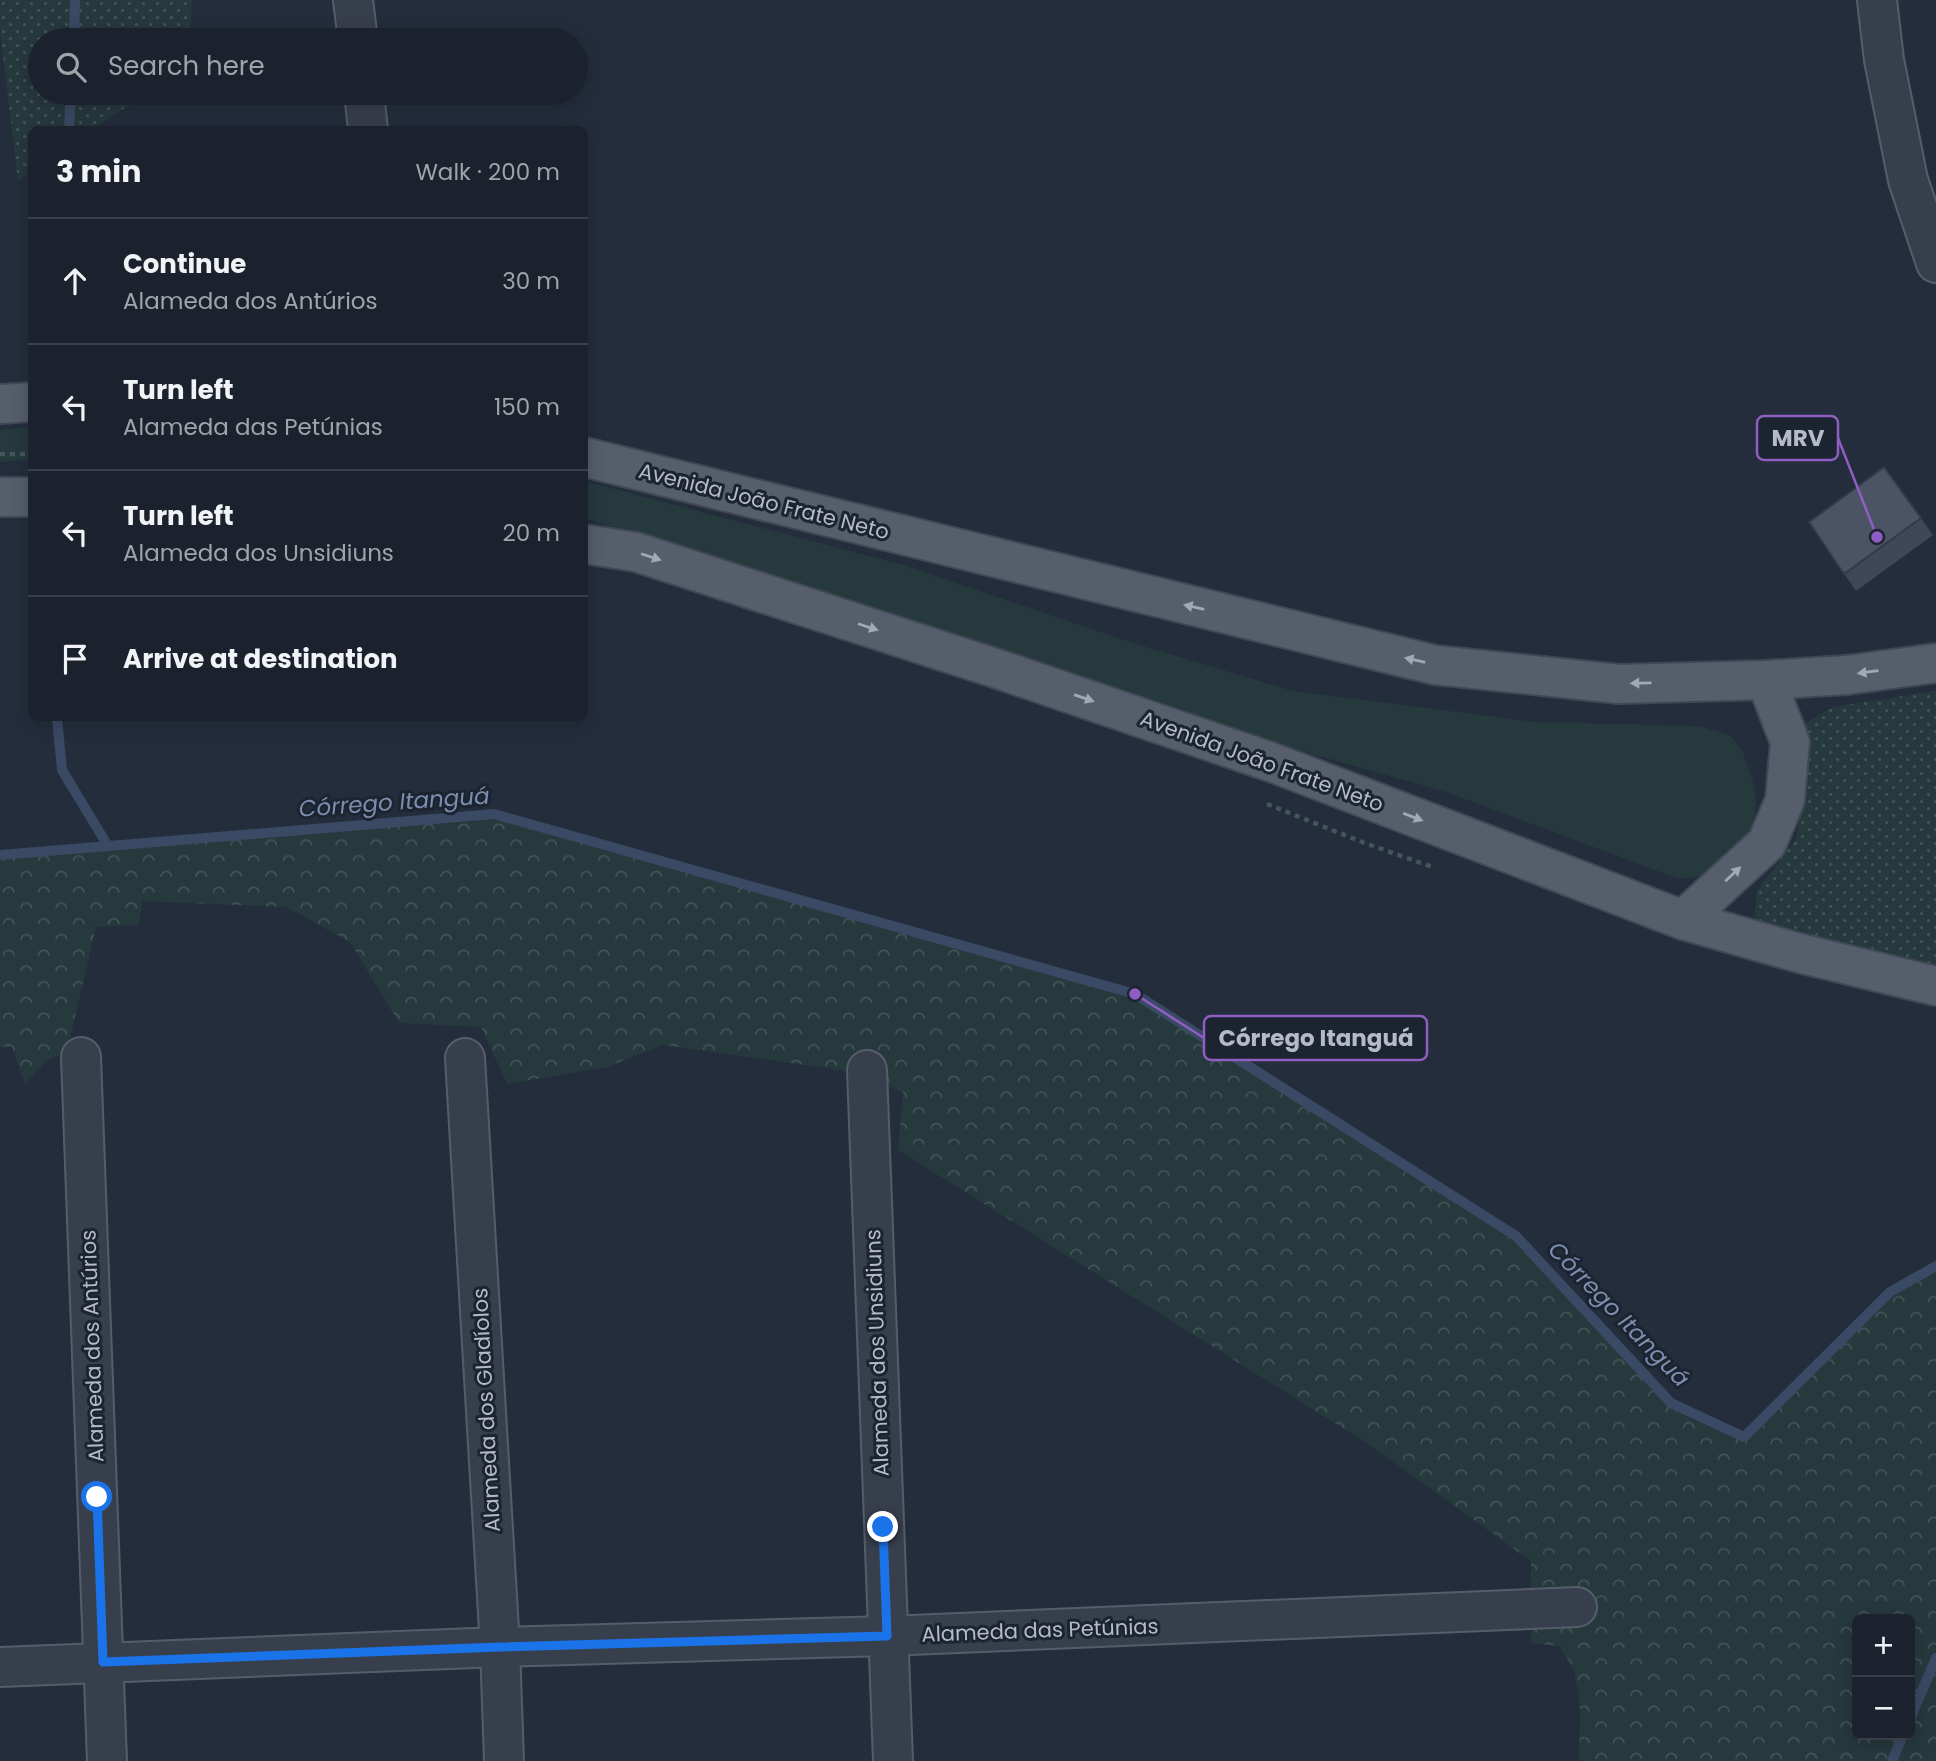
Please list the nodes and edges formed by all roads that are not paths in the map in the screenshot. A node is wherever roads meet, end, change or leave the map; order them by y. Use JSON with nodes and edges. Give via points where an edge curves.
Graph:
{"nodes":[{"id":1,"x":353,"y":0,"type":"edge"},
{"id":2,"x":1877,"y":0,"type":"edge"},
{"id":3,"x":356,"y":28,"type":"edge"},
{"id":4,"x":365,"y":105,"type":"edge"},
{"id":5,"x":368,"y":126,"type":"edge"},
{"id":6,"x":1936,"y":263,"type":"edge"},
{"id":7,"x":28,"y":402,"type":"edge"},
{"id":8,"x":0,"y":404,"type":"edge"},
{"id":9,"x":588,"y":458,"type":"edge"},
{"id":10,"x":0,"y":497,"type":"edge"},
{"id":11,"x":28,"y":497,"type":"edge"},
{"id":12,"x":588,"y":545,"type":"edge"},
{"id":13,"x":1936,"y":663,"type":"edge"},
{"id":14,"x":1766,"y":680,"type":"junction"},
{"id":15,"x":1683,"y":920,"type":"junction"},
{"id":16,"x":1936,"y":986,"type":"edge"},
{"id":17,"x":81,"y":1057,"type":"dead end"},
{"id":18,"x":465,"y":1058,"type":"dead end"},
{"id":19,"x":867,"y":1070,"type":"dead end"},
{"id":20,"x":1577,"y":1607,"type":"dead end"},
{"id":21,"x":887,"y":1636,"type":"junction"},
{"id":22,"x":500,"y":1647,"type":"junction"},
{"id":23,"x":103,"y":1662,"type":"junction"},
{"id":24,"x":0,"y":1667,"type":"edge"},
{"id":25,"x":107,"y":1761,"type":"edge"},
{"id":26,"x":504,"y":1761,"type":"edge"},
{"id":27,"x":893,"y":1761,"type":"edge"}],
"edges":[{"from":1,"to":3,"type":"street"},
{"from":2,"to":6,"type":"street","via":[[1908,180]]},
{"from":4,"to":5,"type":"street"},
{"from":7,"to":8,"type":"main road"},
{"from":14,"to":9,"type":"main road","name":"Avenida João Frate Neto","one_way":true,"via":[[1619,684],[1435,665]]},
{"from":10,"to":11,"type":"main road"},
{"from":12,"to":15,"type":"main road","name":"Avenida João Frate Neto","one_way":true,"via":[[636,552],[1050,686],[1271,762]]},
{"from":13,"to":14,"type":"main road","name":"Avenida João Frate Neto","one_way":true},
{"from":15,"to":14,"type":"main road","one_way":true,"via":[[1767,843],[1785,800],[1790,743]]},
{"from":15,"to":16,"type":"main road","name":"Avenida João Frate Neto"},
{"from":17,"to":23,"type":"street","name":"Alameda dos Antúrios"},
{"from":18,"to":22,"type":"street","name":"Alameda dos Gladíolos"},
{"from":19,"to":21,"type":"street","name":"Alameda dos Unsidiuns"},
{"from":20,"to":21,"type":"street","name":"Alameda das Petúnias"},
{"from":21,"to":22,"type":"street","name":"Alameda das Petúnias"},
{"from":21,"to":27,"type":"street","name":"Alameda dos Unsidiuns"},
{"from":22,"to":23,"type":"street","name":"Alameda das Petúnias"},
{"from":22,"to":26,"type":"street","name":"Alameda dos Gladíolos"},
{"from":23,"to":24,"type":"street","name":"Alameda das Petúnias"},
{"from":23,"to":25,"type":"street","name":"Alameda dos Antúrios"}]}
